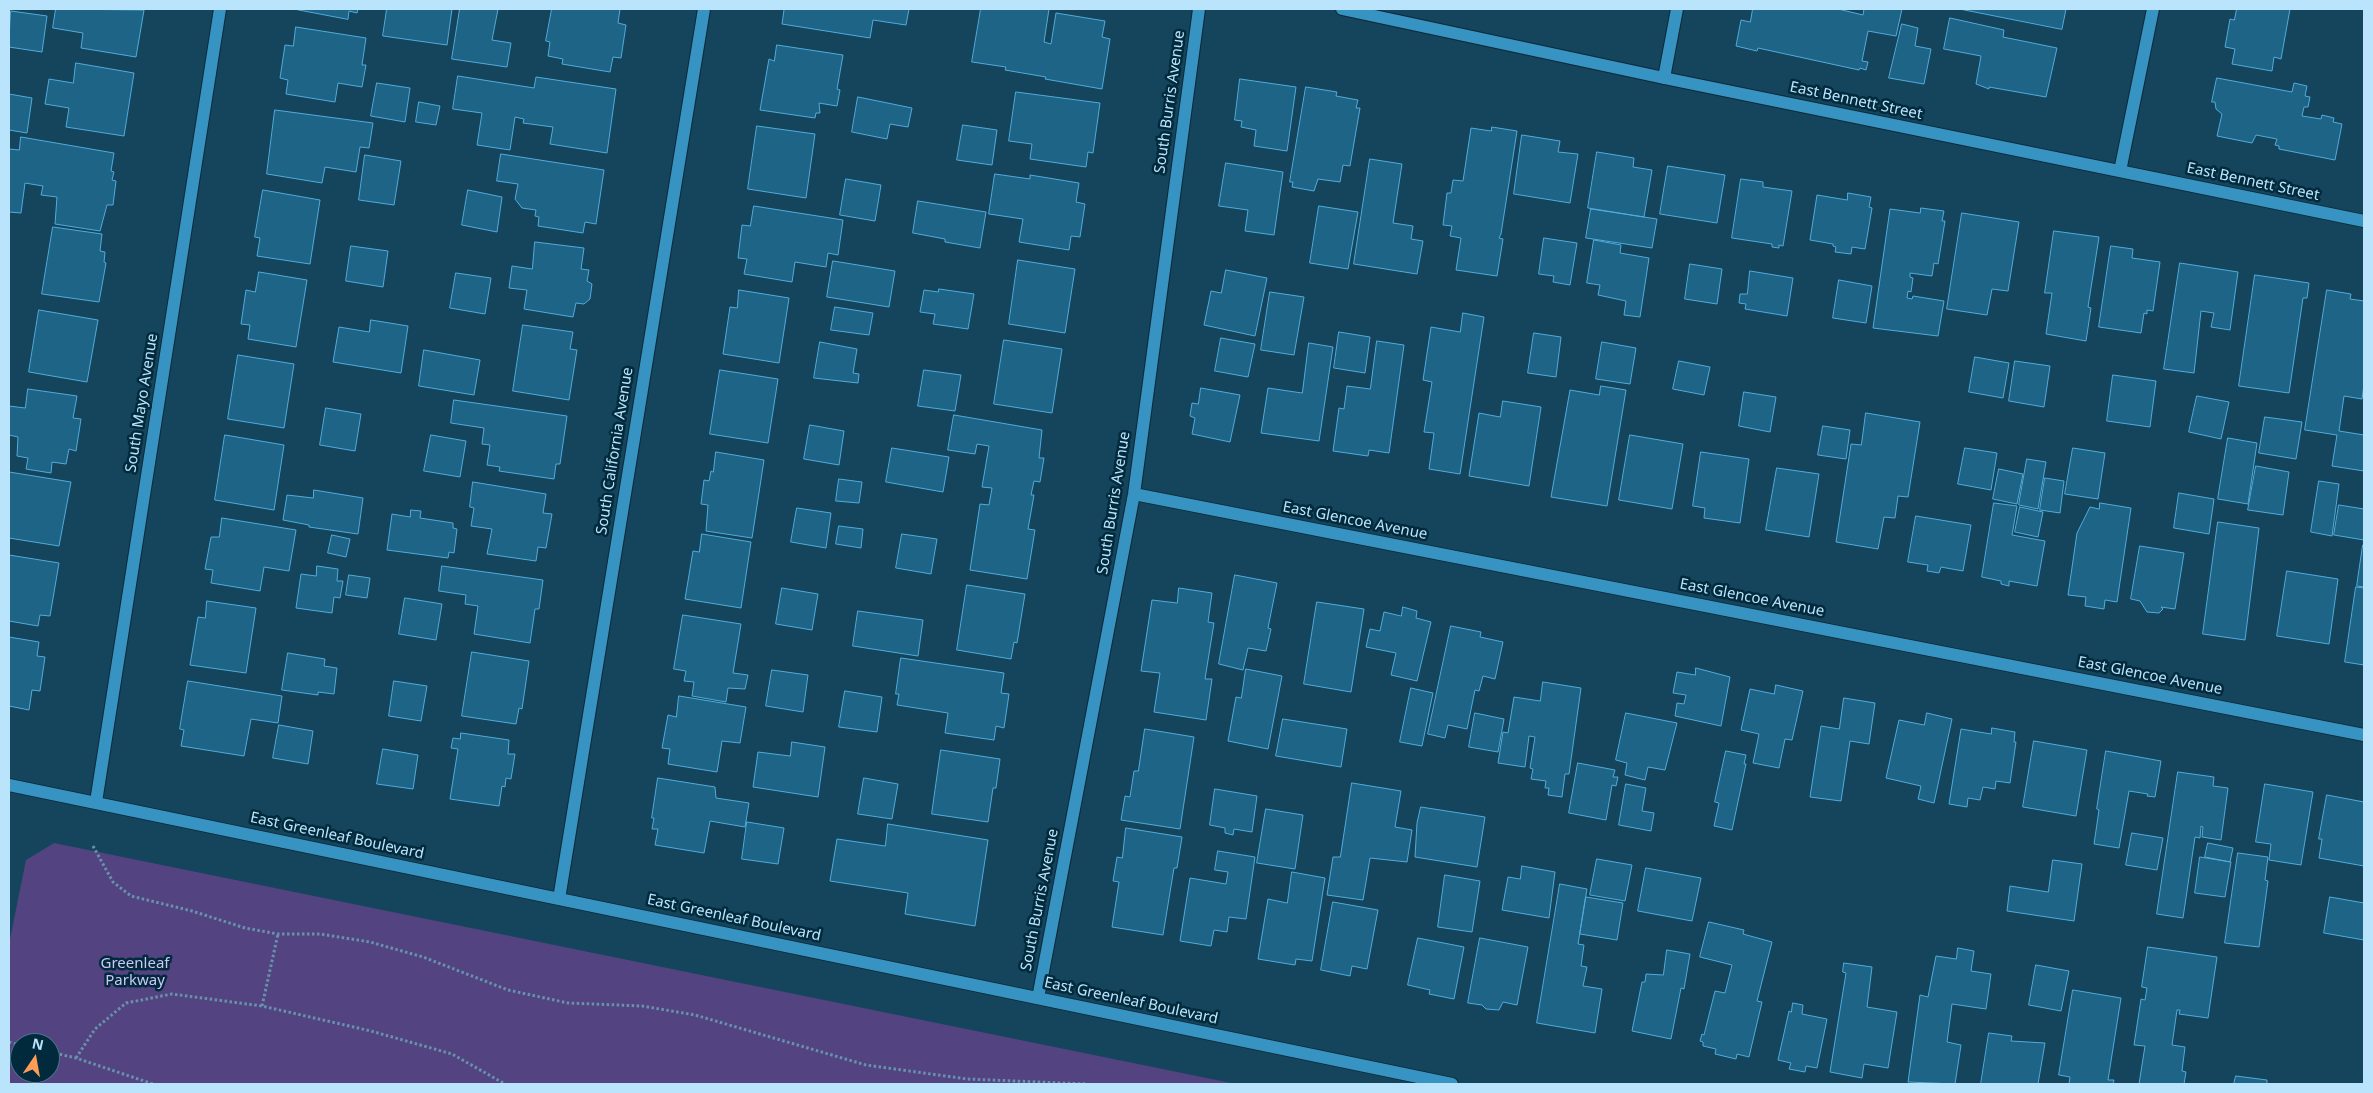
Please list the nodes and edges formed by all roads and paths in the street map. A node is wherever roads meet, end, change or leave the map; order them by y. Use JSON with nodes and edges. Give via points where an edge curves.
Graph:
{"nodes":[{"id":1,"x":220,"y":9,"type":"edge"},
{"id":2,"x":704,"y":9,"type":"edge"},
{"id":3,"x":1199,"y":9,"type":"edge"},
{"id":4,"x":1342,"y":9,"type":"edge"},
{"id":5,"x":1677,"y":9,"type":"edge"},
{"id":6,"x":2153,"y":9,"type":"edge"},
{"id":7,"x":1664,"y":78,"type":"junction"},
{"id":8,"x":2120,"y":171,"type":"junction"},
{"id":9,"x":2364,"y":221,"type":"edge"},
{"id":10,"x":1134,"y":494,"type":"junction"},
{"id":11,"x":2364,"y":735,"type":"edge"},
{"id":12,"x":9,"y":785,"type":"edge"},
{"id":13,"x":96,"y":802,"type":"junction"},
{"id":14,"x":93,"y":846,"type":"dead end"},
{"id":15,"x":559,"y":899,"type":"junction"},
{"id":16,"x":278,"y":934,"type":"junction"},
{"id":17,"x":1038,"y":998,"type":"junction"},
{"id":18,"x":262,"y":1006,"type":"junction"},
{"id":19,"x":60,"y":1054,"type":"edge"},
{"id":20,"x":76,"y":1058,"type":"junction"},
{"id":21,"x":153,"y":1084,"type":"edge"},
{"id":22,"x":505,"y":1084,"type":"edge"},
{"id":23,"x":1086,"y":1084,"type":"edge"},
{"id":24,"x":1452,"y":1084,"type":"edge"}],
"edges":[{"from":1,"to":13,"type":"street","name":"South Mayo Avenue"},
{"from":2,"to":15,"type":"street","name":"South California Avenue"},
{"from":3,"to":10,"type":"street","name":"South Burris Avenue"},
{"from":4,"to":7,"type":"street","name":"East Bennett Street"},
{"from":5,"to":7,"type":"street"},
{"from":6,"to":8,"type":"street"},
{"from":7,"to":8,"type":"street","name":"East Bennett Street"},
{"from":8,"to":9,"type":"street","name":"East Bennett Street"},
{"from":10,"to":11,"type":"street","name":"East Glencoe Avenue"},
{"from":10,"to":17,"type":"street","name":"South Burris Avenue"},
{"from":12,"to":13,"type":"street","name":"East Greenleaf Boulevard"},
{"from":13,"to":15,"type":"street","name":"East Greenleaf Boulevard"},
{"from":14,"to":16,"type":"path","via":[[114,882],[131,896]]},
{"from":15,"to":17,"type":"street","name":"East Greenleaf Boulevard"},
{"from":16,"to":18,"type":"path"},
{"from":16,"to":23,"type":"path","via":[[320,934],[370,942],[423,957],[508,990],[568,1003],[642,1006],[695,1015],[866,1065],[967,1079]]},
{"from":17,"to":24,"type":"street","name":"East Greenleaf Boulevard"},
{"from":18,"to":20,"type":"path","via":[[172,994],[126,1003],[95,1029]]},
{"from":18,"to":22,"type":"path","via":[[452,1054]]},
{"from":19,"to":20,"type":"path"},
{"from":20,"to":21,"type":"path"}]}
